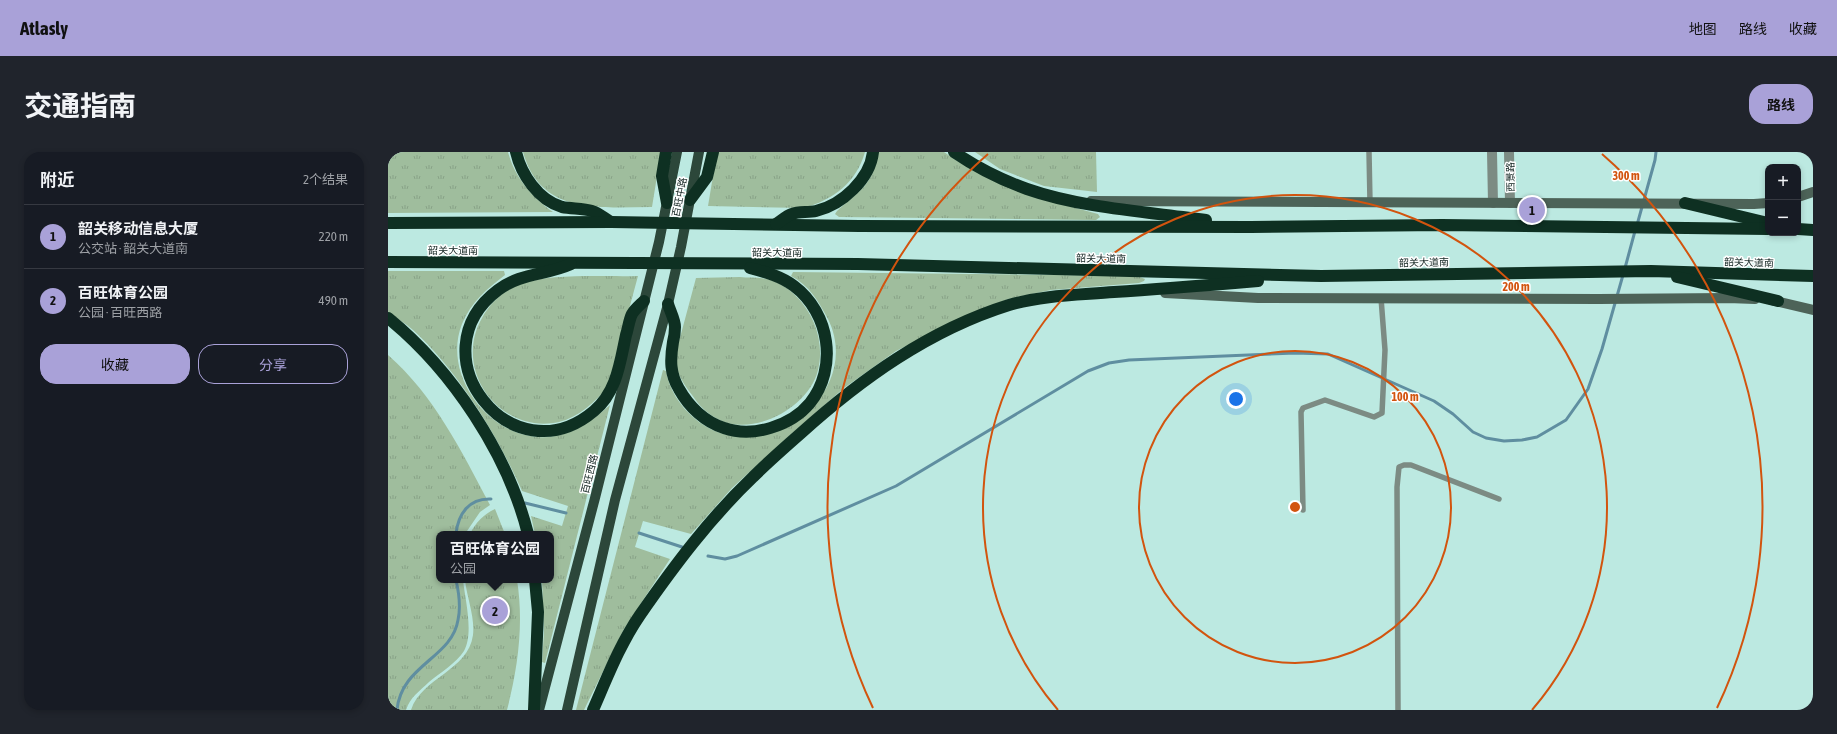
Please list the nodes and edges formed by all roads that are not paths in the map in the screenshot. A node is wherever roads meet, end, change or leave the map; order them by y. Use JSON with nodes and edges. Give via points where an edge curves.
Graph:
{"nodes":[{"id":1,"x":516,"y":152,"type":"edge"},
{"id":2,"x":666,"y":152,"type":"edge"},
{"id":3,"x":677,"y":152,"type":"edge"},
{"id":4,"x":699,"y":152,"type":"edge"},
{"id":5,"x":713,"y":152,"type":"edge"},
{"id":6,"x":873,"y":152,"type":"edge"},
{"id":7,"x":954,"y":152,"type":"edge"},
{"id":8,"x":1369,"y":152,"type":"edge"},
{"id":9,"x":1492,"y":152,"type":"edge"},
{"id":10,"x":1509,"y":152,"type":"edge"},
{"id":11,"x":1813,"y":192,"type":"edge"},
{"id":12,"x":1801,"y":196,"type":"edge"},
{"id":13,"x":690,"y":200,"type":"junction"},
{"id":14,"x":1069,"y":201,"type":"junction"},
{"id":15,"x":1370,"y":202,"type":"junction"},
{"id":16,"x":668,"y":203,"type":"junction"},
{"id":17,"x":1493,"y":203,"type":"junction"},
{"id":18,"x":1510,"y":203,"type":"junction"},
{"id":19,"x":1685,"y":203,"type":"junction"},
{"id":20,"x":1765,"y":203,"type":"edge"},
{"id":21,"x":611,"y":222,"type":"junction"},
{"id":22,"x":1765,"y":222,"type":"edge"},
{"id":23,"x":388,"y":223,"type":"edge"},
{"id":24,"x":776,"y":224,"type":"junction"},
{"id":25,"x":1251,"y":227,"type":"junction"},
{"id":26,"x":1765,"y":229,"type":"edge"},
{"id":27,"x":1801,"y":229,"type":"edge"},
{"id":28,"x":1813,"y":230,"type":"edge"},
{"id":29,"x":659,"y":242,"type":"joint"},
{"id":30,"x":388,"y":262,"type":"edge"},
{"id":31,"x":575,"y":262,"type":"junction"},
{"id":32,"x":734,"y":264,"type":"junction"},
{"id":33,"x":1651,"y":271,"type":"junction"},
{"id":34,"x":1321,"y":276,"type":"junction"},
{"id":35,"x":1813,"y":276,"type":"edge"},
{"id":36,"x":1139,"y":290,"type":"junction"},
{"id":37,"x":1381,"y":298,"type":"junction"},
{"id":38,"x":644,"y":301,"type":"junction"},
{"id":39,"x":1778,"y":301,"type":"junction"},
{"id":40,"x":668,"y":304,"type":"junction"},
{"id":41,"x":1813,"y":310,"type":"edge"},
{"id":42,"x":388,"y":318,"type":"edge"},
{"id":43,"x":1499,"y":500,"type":"dead end"},
{"id":44,"x":1303,"y":510,"type":"dead end"},
{"id":45,"x":527,"y":531,"type":"edge"},
{"id":46,"x":535,"y":583,"type":"edge"},
{"id":47,"x":534,"y":710,"type":"edge"},
{"id":48,"x":539,"y":710,"type":"edge"},
{"id":49,"x":567,"y":710,"type":"edge"},
{"id":50,"x":592,"y":710,"type":"edge"},
{"id":51,"x":1398,"y":710,"type":"edge"}],
"edges":[{"from":1,"to":21,"type":"highway","via":[[520,168],[527,180],[545,198],[561,206],[593,211]]},
{"from":2,"to":16,"type":"highway","via":[[662,176]]},
{"from":3,"to":16,"type":"main road","name":"百旺中路"},
{"from":4,"to":13,"type":"main road","name":"百旺中路"},
{"from":5,"to":13,"type":"highway","via":[[707,177]]},
{"from":6,"to":24,"type":"highway","via":[[870,166],[863,178],[843,198],[816,211],[792,214]]},
{"from":7,"to":14,"type":"highway","via":[[984,170],[1026,189]]},
{"from":8,"to":15,"type":"lane"},
{"from":9,"to":17,"type":"street","name":"西景路"},
{"from":10,"to":18,"type":"street","name":"西景路"},
{"from":11,"to":12,"type":"street"},
{"from":13,"to":40,"type":"main road","name":"百旺中路"},
{"from":14,"to":15,"type":"street"},
{"from":14,"to":25,"type":"highway"},
{"from":15,"to":17,"type":"street"},
{"from":16,"to":29,"type":"main road","name":"百旺中路"},
{"from":17,"to":18,"type":"street"},
{"from":18,"to":19,"type":"street"},
{"from":19,"to":20,"type":"street"},
{"from":19,"to":22,"type":"highway"},
{"from":21,"to":23,"type":"highway"},
{"from":21,"to":24,"type":"highway"},
{"from":24,"to":25,"type":"highway"},
{"from":25,"to":26,"type":"highway","via":[[1442,225]]},
{"from":27,"to":28,"type":"highway"},
{"from":29,"to":38,"type":"main road","name":"百旺西路"},
{"from":30,"to":31,"type":"highway","name":"韶关大道南"},
{"from":31,"to":32,"type":"highway","name":"韶关大道南"},
{"from":31,"to":38,"type":"highway","via":[[556,271],[529,274],[497,290],[481,306],[470,325],[464,353],[473,385],[493,412],[510,423],[523,429],[559,430],[584,419],[602,404],[611,392],[632,314]]},
{"from":32,"to":34,"type":"highway","name":"韶关大道南","via":[[858,264]]},
{"from":32,"to":40,"type":"highway","via":[[786,281],[809,300],[820,321],[828,351],[823,379],[810,403],[781,424],[757,431],[725,429],[693,409],[675,382],[671,371],[670,358],[675,327]]},
{"from":33,"to":34,"type":"highway","name":"韶关大道南"},
{"from":33,"to":35,"type":"highway","name":"韶关大道南"},
{"from":33,"to":39,"type":"highway"},
{"from":34,"to":36,"type":"highway"},
{"from":36,"to":37,"type":"street","via":[[1258,298]]},
{"from":36,"to":50,"type":"highway","via":[[1066,295],[1010,305],[923,343],[856,386],[754,476],[708,525],[640,616],[621,648]]},
{"from":37,"to":39,"type":"street","via":[[1728,298]]},
{"from":37,"to":44,"type":"lane","via":[[1385,350],[1382,413],[1376,417],[1325,400],[1306,406],[1302,410]]},
{"from":38,"to":48,"type":"main road","name":"百旺西路"},
{"from":39,"to":41,"type":"street"},
{"from":40,"to":49,"type":"main road","via":[[615,500]]},
{"from":42,"to":45,"type":"highway","via":[[432,359],[479,424],[508,476]]},
{"from":43,"to":51,"type":"lane","via":[[1411,465],[1401,466],[1398,470]]},
{"from":46,"to":47,"type":"highway","via":[[538,612]]}]}
